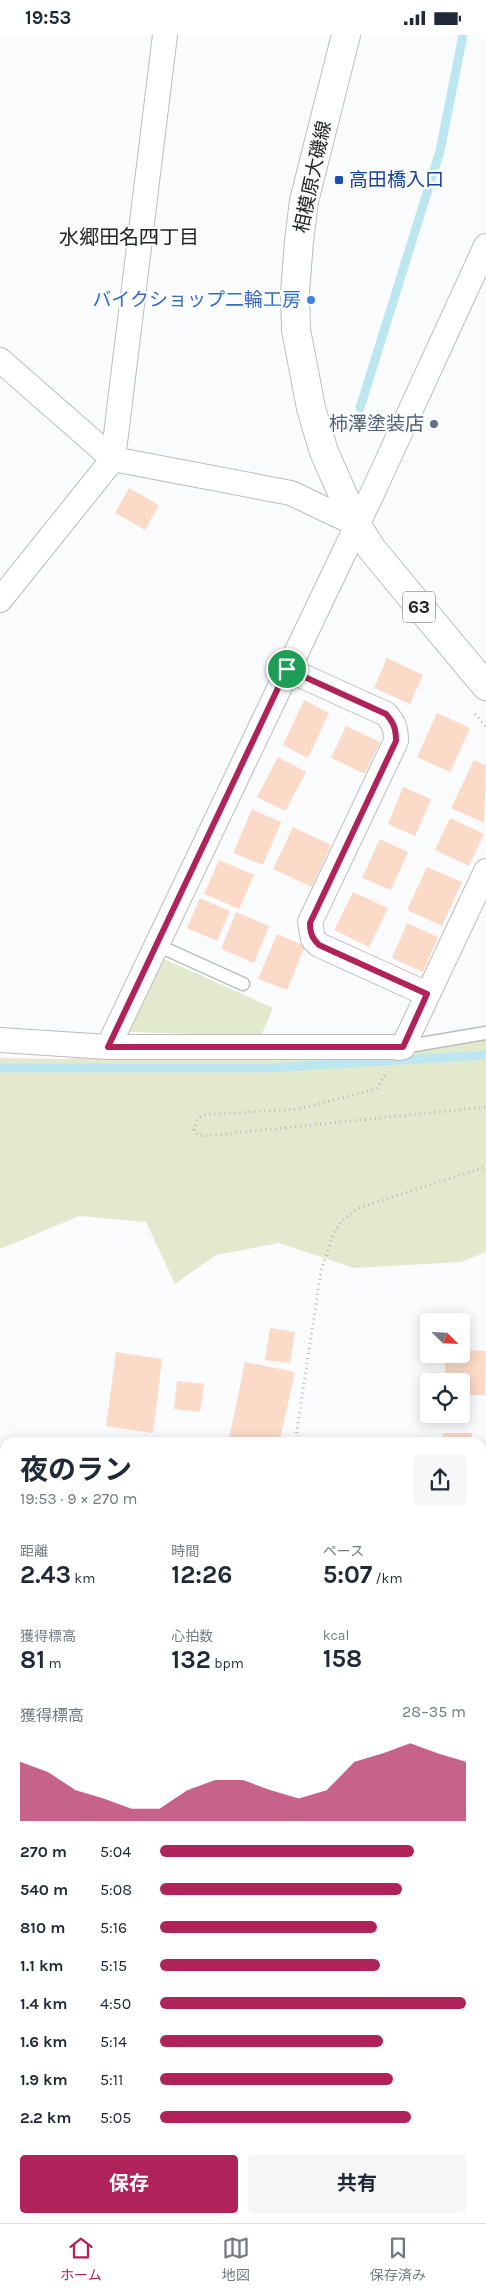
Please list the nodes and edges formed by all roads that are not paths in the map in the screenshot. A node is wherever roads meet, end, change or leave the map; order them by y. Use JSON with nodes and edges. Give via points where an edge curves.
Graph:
{"nodes":[{"id":1,"x":166,"y":35,"type":"edge"},
{"id":2,"x":346,"y":35,"type":"edge"},
{"id":3,"x":486,"y":246,"type":"edge"},
{"id":4,"x":0,"y":361,"type":"edge"},
{"id":5,"x":113,"y":459,"type":"junction"},
{"id":6,"x":356,"y":524,"type":"junction"},
{"id":7,"x":0,"y":600,"type":"edge"},
{"id":8,"x":287,"y":669,"type":"junction"},
{"id":9,"x":486,"y":686,"type":"edge"},
{"id":10,"x":486,"y":871,"type":"edge"},
{"id":11,"x":157,"y":945,"type":"junction"},
{"id":12,"x":243,"y":984,"type":"dead end"},
{"id":13,"x":427,"y":994,"type":"junction"},
{"id":14,"x":486,"y":1033,"type":"edge"},
{"id":15,"x":0,"y":1040,"type":"edge"},
{"id":16,"x":108,"y":1047,"type":"junction"},
{"id":17,"x":400,"y":1048,"type":"junction"}],
"edges":[{"from":1,"to":5,"type":"street"},
{"from":2,"to":6,"type":"main road","name":"相模原大磯線","number":"63","via":[[304,201],[295,292],[296,330],[311,408],[324,452]]},
{"from":3,"to":6,"type":"street"},
{"from":4,"to":5,"type":"street"},
{"from":5,"to":6,"type":"street","via":[[291,493]]},
{"from":5,"to":7,"type":"street"},
{"from":6,"to":8,"type":"street"},
{"from":6,"to":9,"type":"main road","name":"相模原大磯線","number":"63","via":[[393,575]]},
{"from":8,"to":11,"type":"street"},
{"from":8,"to":13,"type":"street","via":[[386,714],[396,731],[396,741],[310,923],[313,939],[319,945]]},
{"from":10,"to":13,"type":"street"},
{"from":11,"to":12,"type":"lane"},
{"from":11,"to":16,"type":"street"},
{"from":13,"to":17,"type":"street"},
{"from":14,"to":17,"type":"lane"},
{"from":15,"to":16,"type":"street"},
{"from":16,"to":17,"type":"street"}]}
